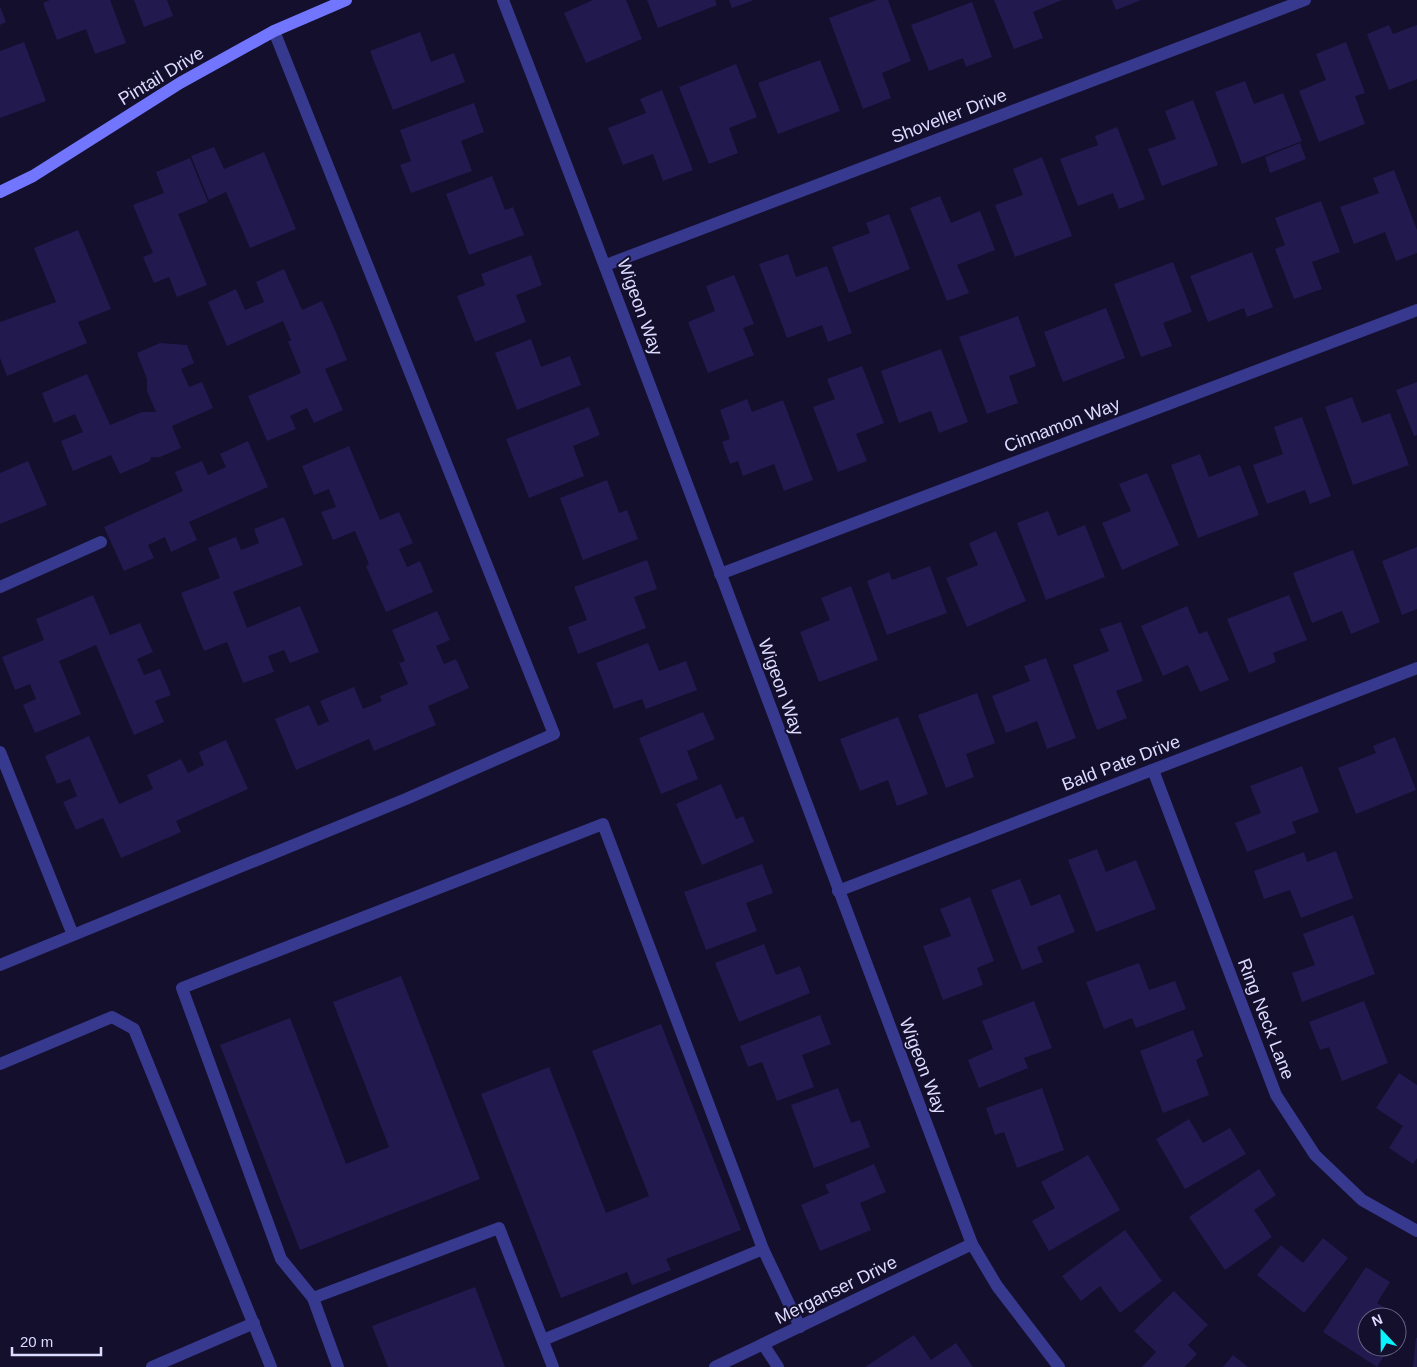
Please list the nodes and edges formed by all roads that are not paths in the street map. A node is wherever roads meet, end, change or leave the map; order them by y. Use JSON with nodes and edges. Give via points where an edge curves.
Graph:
{"nodes":[{"id":1,"x":346,"y":0,"type":"edge"},
{"id":2,"x":503,"y":0,"type":"edge"},
{"id":3,"x":1305,"y":0,"type":"edge"},
{"id":4,"x":274,"y":31,"type":"junction"},
{"id":5,"x":0,"y":192,"type":"edge"},
{"id":6,"x":606,"y":265,"type":"junction"},
{"id":7,"x":1417,"y":310,"type":"edge"},
{"id":8,"x":101,"y":542,"type":"dead end"},
{"id":9,"x":720,"y":574,"type":"junction"},
{"id":10,"x":0,"y":586,"type":"edge"},
{"id":11,"x":1417,"y":668,"type":"edge"},
{"id":12,"x":0,"y":752,"type":"edge"},
{"id":13,"x":1152,"y":770,"type":"junction"},
{"id":14,"x":838,"y":892,"type":"junction"},
{"id":15,"x":73,"y":935,"type":"junction"},
{"id":16,"x":0,"y":965,"type":"edge"},
{"id":17,"x":0,"y":1064,"type":"edge"},
{"id":18,"x":1417,"y":1230,"type":"edge"},
{"id":19,"x":972,"y":1244,"type":"junction"},
{"id":20,"x":763,"y":1249,"type":"junction"},
{"id":21,"x":313,"y":1298,"type":"junction"},
{"id":22,"x":254,"y":1323,"type":"junction"},
{"id":23,"x":800,"y":1327,"type":"junction"},
{"id":24,"x":543,"y":1340,"type":"junction"},
{"id":25,"x":763,"y":1344,"type":"junction"},
{"id":26,"x":152,"y":1367,"type":"edge"},
{"id":27,"x":272,"y":1367,"type":"edge"},
{"id":28,"x":338,"y":1367,"type":"edge"},
{"id":29,"x":553,"y":1367,"type":"edge"},
{"id":30,"x":715,"y":1367,"type":"edge"},
{"id":31,"x":778,"y":1367,"type":"edge"},
{"id":32,"x":1059,"y":1367,"type":"edge"}],
"edges":[{"from":1,"to":4,"type":"street","name":"Pintail Drive"},
{"from":2,"to":6,"type":"street","name":"Wigeon Way"},
{"from":3,"to":6,"type":"street","name":"Shoveller Drive"},
{"from":4,"to":5,"type":"street","name":"Pintail Drive","via":[[180,83],[33,176]]},
{"from":4,"to":15,"type":"street","via":[[554,734],[406,799]]},
{"from":6,"to":9,"type":"street","name":"Wigeon Way"},
{"from":7,"to":9,"type":"street","name":"Cinnamon Way"},
{"from":8,"to":10,"type":"street"},
{"from":9,"to":14,"type":"street","name":"Wigeon Way"},
{"from":11,"to":13,"type":"street","name":"Bald Pate Drive"},
{"from":12,"to":15,"type":"street"},
{"from":13,"to":14,"type":"street","name":"Bald Pate Drive"},
{"from":13,"to":18,"type":"street","name":"Ring Neck Lane","via":[[1276,1095],[1316,1156],[1362,1200]]},
{"from":14,"to":19,"type":"street","name":"Wigeon Way"},
{"from":15,"to":16,"type":"street"},
{"from":17,"to":22,"type":"street","via":[[112,1017],[134,1028]]},
{"from":19,"to":23,"type":"street","name":"Merganser Drive"},
{"from":19,"to":32,"type":"street","name":"Wigeon Way","via":[[997,1286]]},
{"from":20,"to":21,"type":"street","via":[[603,824],[182,988],[281,1259]]},
{"from":20,"to":23,"type":"street"},
{"from":20,"to":24,"type":"street"},
{"from":21,"to":24,"type":"street","via":[[499,1228]]},
{"from":21,"to":28,"type":"street"},
{"from":22,"to":26,"type":"street"},
{"from":22,"to":27,"type":"street"},
{"from":23,"to":25,"type":"street","name":"Merganser Drive"},
{"from":24,"to":29,"type":"street"},
{"from":25,"to":30,"type":"street","name":"Merganser Drive"},
{"from":25,"to":31,"type":"street"}]}
